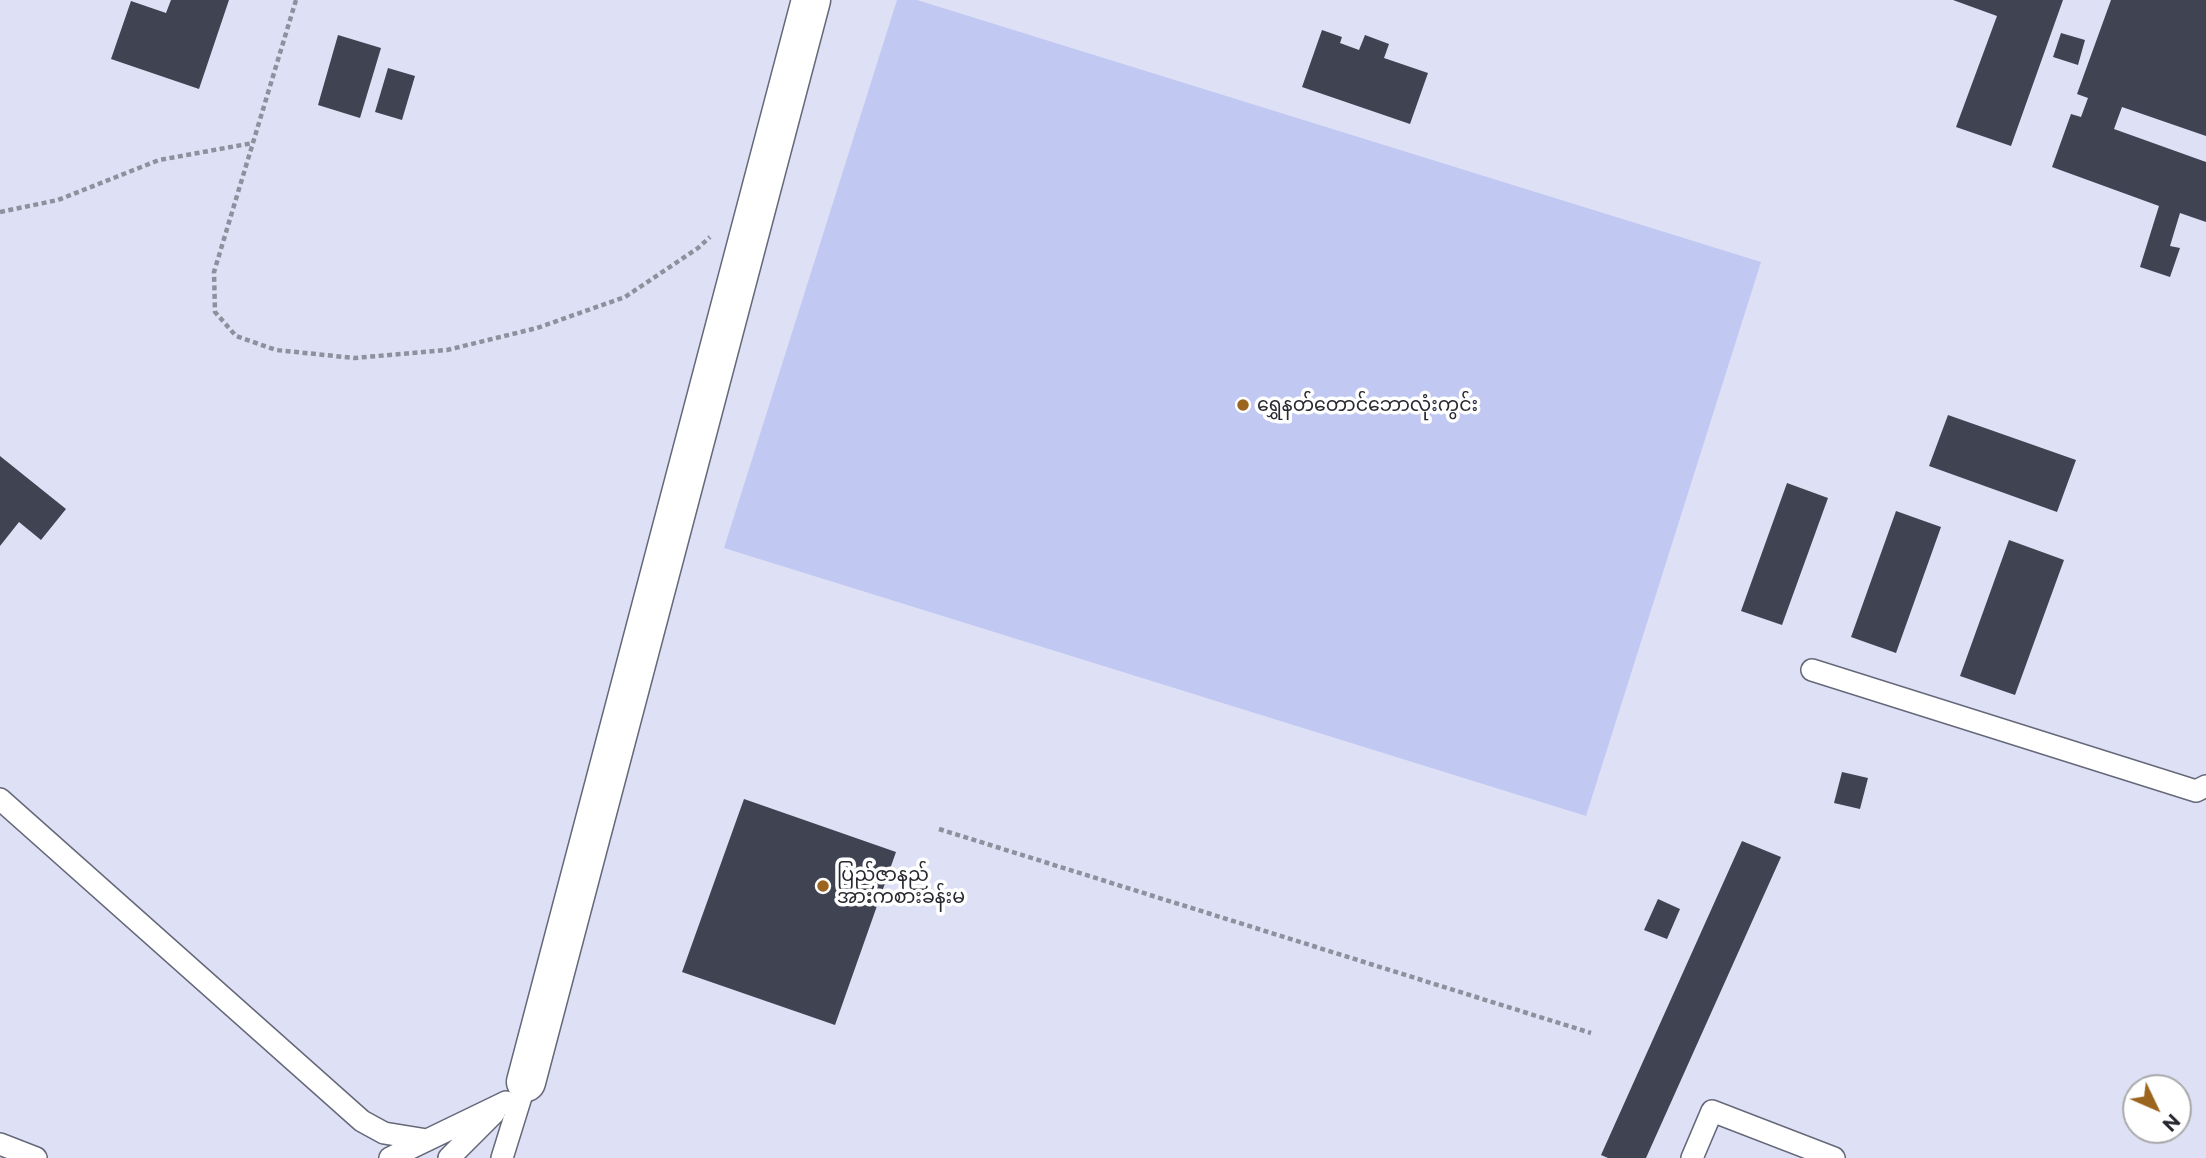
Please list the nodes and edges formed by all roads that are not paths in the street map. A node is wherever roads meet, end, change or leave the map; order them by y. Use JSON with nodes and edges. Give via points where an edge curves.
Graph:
{"nodes":[{"id":1,"x":811,"y":0,"type":"edge"},
{"id":2,"x":1812,"y":670,"type":"dead end"},
{"id":3,"x":2206,"y":786,"type":"edge"},
{"id":4,"x":1,"y":803,"type":"edge"},
{"id":5,"x":516,"y":1092,"type":"junction"},
{"id":6,"x":427,"y":1140,"type":"junction"},
{"id":7,"x":0,"y":1144,"type":"edge"},
{"id":8,"x":36,"y":1158,"type":"edge"},
{"id":9,"x":390,"y":1158,"type":"edge"},
{"id":10,"x":449,"y":1158,"type":"edge"},
{"id":11,"x":502,"y":1158,"type":"edge"},
{"id":12,"x":1692,"y":1158,"type":"edge"},
{"id":13,"x":1834,"y":1158,"type":"edge"}],
"edges":[{"from":1,"to":5,"type":"street"},
{"from":2,"to":3,"type":"lane","via":[[2196,792]]},
{"from":4,"to":6,"type":"lane","via":[[362,1121],[384,1133]]},
{"from":5,"to":6,"type":"lane"},
{"from":5,"to":10,"type":"lane"},
{"from":5,"to":11,"type":"lane"},
{"from":6,"to":9,"type":"lane"},
{"from":7,"to":8,"type":"lane"},
{"from":12,"to":13,"type":"lane","via":[[1712,1111]]}]}
